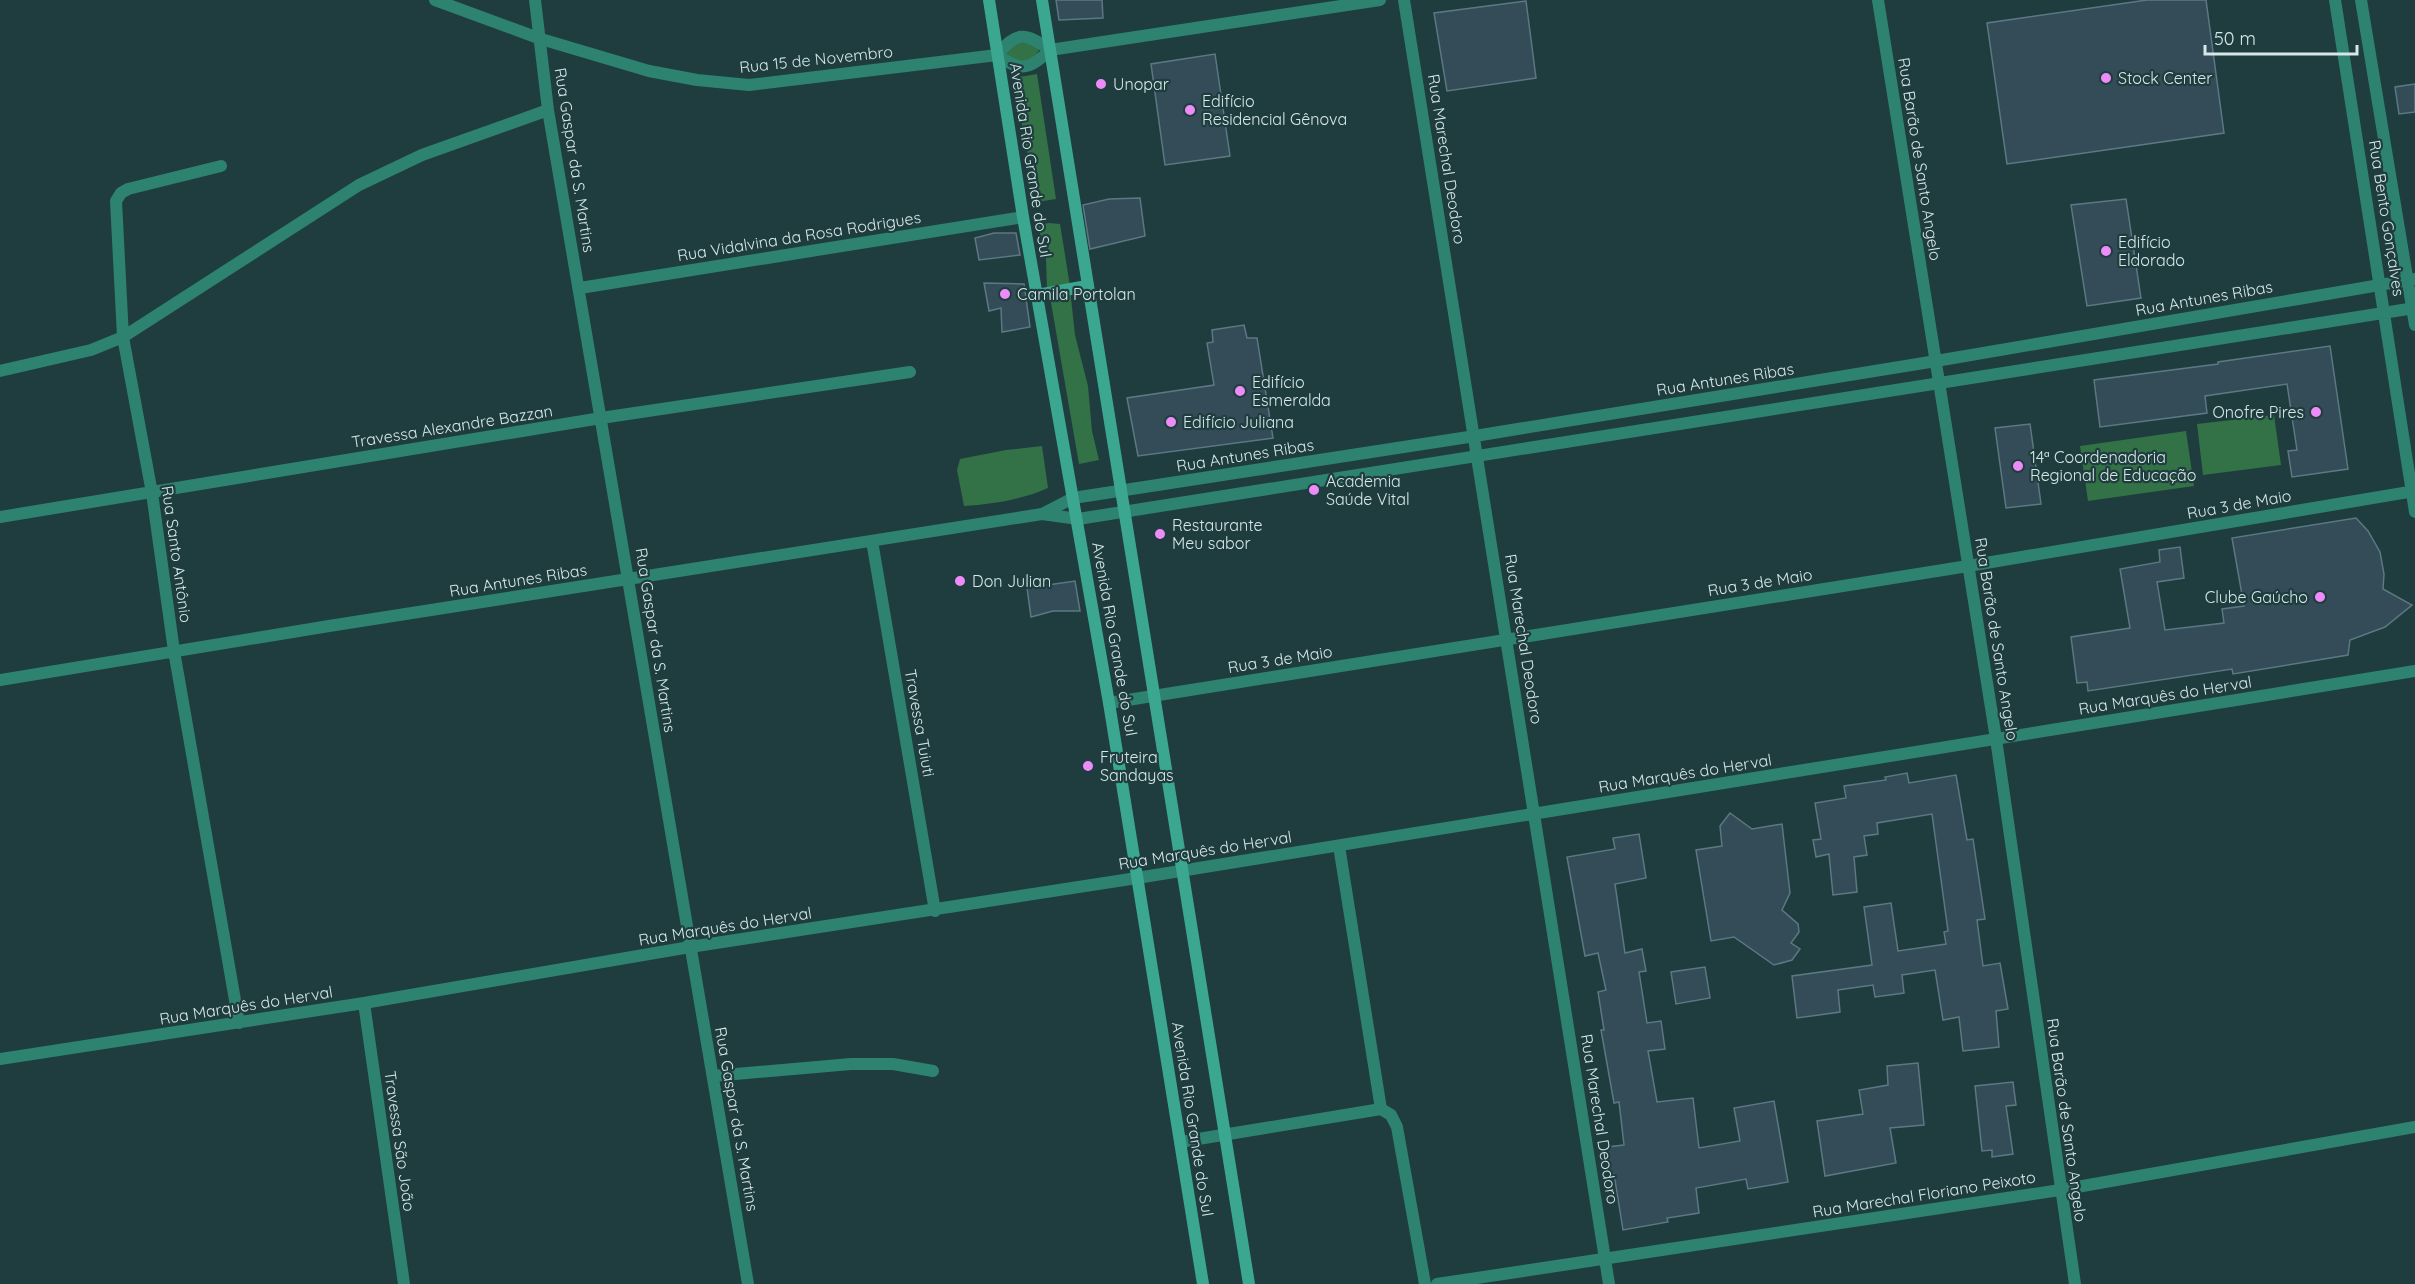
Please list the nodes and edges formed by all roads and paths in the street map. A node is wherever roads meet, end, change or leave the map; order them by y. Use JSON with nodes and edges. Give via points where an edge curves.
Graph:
{"nodes":[{"id":1,"x":435,"y":0,"type":"edge"},
{"id":2,"x":535,"y":0,"type":"edge"},
{"id":3,"x":989,"y":0,"type":"edge"},
{"id":4,"x":1042,"y":0,"type":"edge"},
{"id":5,"x":1380,"y":0,"type":"edge"},
{"id":6,"x":1404,"y":0,"type":"edge"},
{"id":7,"x":1878,"y":0,"type":"edge"},
{"id":8,"x":2335,"y":0,"type":"edge"},
{"id":9,"x":2361,"y":0,"type":"edge"},
{"id":10,"x":541,"y":39,"type":"junction"},
{"id":11,"x":1050,"y":50,"type":"junction"},
{"id":12,"x":997,"y":55,"type":"junction"},
{"id":13,"x":548,"y":110,"type":"junction"},
{"id":14,"x":221,"y":166,"type":"dead end"},
{"id":15,"x":1023,"y":217,"type":"junction"},
{"id":16,"x":2412,"y":279,"type":"edge"},
{"id":17,"x":2381,"y":285,"type":"junction"},
{"id":18,"x":1088,"y":286,"type":"junction"},
{"id":19,"x":580,"y":288,"type":"junction"},
{"id":20,"x":1037,"y":295,"type":"junction"},
{"id":21,"x":2414,"y":308,"type":"edge"},
{"id":22,"x":2385,"y":312,"type":"junction"},
{"id":23,"x":2415,"y":325,"type":"edge"},
{"id":24,"x":123,"y":337,"type":"junction"},
{"id":25,"x":1936,"y":361,"type":"junction"},
{"id":26,"x":0,"y":371,"type":"edge"},
{"id":27,"x":910,"y":372,"type":"dead end"},
{"id":28,"x":1940,"y":384,"type":"junction"},
{"id":29,"x":602,"y":418,"type":"junction"},
{"id":30,"x":1475,"y":436,"type":"junction"},
{"id":31,"x":1478,"y":456,"type":"junction"},
{"id":32,"x":1120,"y":491,"type":"junction"},
{"id":33,"x":2414,"y":491,"type":"edge"},
{"id":34,"x":152,"y":493,"type":"junction"},
{"id":35,"x":1073,"y":498,"type":"junction"},
{"id":36,"x":1123,"y":512,"type":"junction"},
{"id":37,"x":2415,"y":512,"type":"edge"},
{"id":38,"x":1042,"y":514,"type":"junction"},
{"id":39,"x":0,"y":518,"type":"edge"},
{"id":40,"x":1078,"y":519,"type":"junction"},
{"id":41,"x":872,"y":541,"type":"junction"},
{"id":42,"x":1968,"y":566,"type":"junction"},
{"id":43,"x":630,"y":579,"type":"junction"},
{"id":44,"x":1507,"y":638,"type":"junction"},
{"id":45,"x":174,"y":651,"type":"junction"},
{"id":46,"x":2415,"y":671,"type":"edge"},
{"id":47,"x":0,"y":681,"type":"edge"},
{"id":48,"x":1154,"y":696,"type":"junction"},
{"id":49,"x":1109,"y":703,"type":"junction"},
{"id":50,"x":1996,"y":739,"type":"junction"},
{"id":51,"x":1535,"y":814,"type":"junction"},
{"id":52,"x":1339,"y":846,"type":"junction"},
{"id":53,"x":1183,"y":871,"type":"junction"},
{"id":54,"x":1137,"y":878,"type":"junction"},
{"id":55,"x":935,"y":911,"type":"junction"},
{"id":56,"x":690,"y":947,"type":"junction"},
{"id":57,"x":364,"y":1003,"type":"junction"},
{"id":58,"x":239,"y":1023,"type":"junction"},
{"id":59,"x":0,"y":1059,"type":"edge"},
{"id":60,"x":933,"y":1071,"type":"dead end"},
{"id":61,"x":713,"y":1076,"type":"junction"},
{"id":62,"x":1381,"y":1109,"type":"junction"},
{"id":63,"x":2415,"y":1127,"type":"edge"},
{"id":64,"x":1226,"y":1135,"type":"junction"},
{"id":65,"x":1180,"y":1142,"type":"junction"},
{"id":66,"x":2060,"y":1190,"type":"junction"},
{"id":67,"x":1605,"y":1259,"type":"junction"},
{"id":68,"x":404,"y":1284,"type":"edge"},
{"id":69,"x":748,"y":1284,"type":"edge"},
{"id":70,"x":1203,"y":1284,"type":"edge"},
{"id":71,"x":1249,"y":1284,"type":"edge"},
{"id":72,"x":1425,"y":1284,"type":"edge"},
{"id":73,"x":1437,"y":1284,"type":"edge"},
{"id":74,"x":1609,"y":1284,"type":"edge"},
{"id":75,"x":2075,"y":1284,"type":"edge"}],
"edges":[{"from":1,"to":10,"type":"street","name":"Rua 15 de Novembro"},
{"from":2,"to":10,"type":"street","name":"Rua Gaspar da S. Martins"},
{"from":3,"to":12,"type":"main road","name":"Avenida Rio Grande do Sul"},
{"from":4,"to":11,"type":"main road","name":"Avenida Rio Grande do Sul"},
{"from":5,"to":11,"type":"street"},
{"from":6,"to":30,"type":"street","name":"Rua Marechal Deodoro"},
{"from":7,"to":25,"type":"street","name":"Rua Barão de Santo Angelo"},
{"from":8,"to":17,"type":"street","name":"Rua Bento Gonçalves"},
{"from":9,"to":16,"type":"street","name":"Rua Bento Gonçalves"},
{"from":10,"to":12,"type":"street","name":"Rua 15 de Novembro","via":[[649,71],[749,85]]},
{"from":10,"to":13,"type":"street","name":"Rua Gaspar da S. Martins"},
{"from":11,"to":12,"type":"street","via":[[1025,67]]},
{"from":11,"to":12,"type":"street","via":[[1021,35],[1009,41]]},
{"from":11,"to":18,"type":"main road","name":"Avenida Rio Grande do Sul"},
{"from":12,"to":15,"type":"main road","name":"Avenida Rio Grande do Sul"},
{"from":13,"to":19,"type":"street","name":"Rua Gaspar da S. Martins"},
{"from":13,"to":24,"type":"street","via":[[422,155],[359,185]]},
{"from":14,"to":24,"type":"street","name":"Rua Santo Antônio","via":[[128,189],[116,201]]},
{"from":15,"to":19,"type":"street","name":"Rua Vidalvina da Rosa Rodrigues"},
{"from":15,"to":20,"type":"main road","name":"Avenida Rio Grande do Sul"},
{"from":16,"to":17,"type":"street","name":"Rua Antunes Ribas"},
{"from":16,"to":21,"type":"street","name":"Rua Bento Gonçalves"},
{"from":17,"to":22,"type":"street","name":"Rua Bento Gonçalves"},
{"from":17,"to":25,"type":"street","name":"Rua Antunes Ribas"},
{"from":18,"to":20,"type":"main road"},
{"from":18,"to":32,"type":"main road","name":"Avenida Rio Grande do Sul"},
{"from":19,"to":29,"type":"street","name":"Rua Gaspar da S. Martins"},
{"from":20,"to":35,"type":"main road","name":"Avenida Rio Grande do Sul"},
{"from":21,"to":22,"type":"street","name":"Rua Antunes Ribas"},
{"from":21,"to":23,"type":"street","name":"Rua Bento Gonçalves"},
{"from":22,"to":28,"type":"street","name":"Rua Antunes Ribas"},
{"from":22,"to":33,"type":"street","name":"Rua Bento Gonçalves"},
{"from":24,"to":26,"type":"street","via":[[91,350]]},
{"from":24,"to":34,"type":"street","name":"Rua Santo Antônio"},
{"from":25,"to":28,"type":"street","name":"Rua Barão de Santo Angelo"},
{"from":25,"to":30,"type":"street","name":"Rua Antunes Ribas"},
{"from":27,"to":29,"type":"street","name":"Travessa Alexandre Bazzan"},
{"from":28,"to":31,"type":"street","name":"Rua Antunes Ribas"},
{"from":28,"to":42,"type":"street","name":"Rua Barão de Santo Angelo"},
{"from":29,"to":34,"type":"street","name":"Travessa Alexandre Bazzan"},
{"from":29,"to":43,"type":"street","name":"Rua Gaspar da S. Martins"},
{"from":30,"to":31,"type":"street","name":"Rua Marechal Deodoro"},
{"from":30,"to":32,"type":"street","name":"Rua Antunes Ribas"},
{"from":31,"to":36,"type":"street","name":"Rua Antunes Ribas"},
{"from":31,"to":44,"type":"street","name":"Rua Marechal Deodoro"},
{"from":32,"to":35,"type":"street","name":"Rua Antunes Ribas"},
{"from":32,"to":36,"type":"main road","name":"Avenida Rio Grande do Sul"},
{"from":33,"to":37,"type":"street","name":"Rua Bento Gonçalves"},
{"from":33,"to":42,"type":"street","name":"Rua 3 de Maio"},
{"from":34,"to":39,"type":"street","name":"Travessa Alexandre Bazzan"},
{"from":34,"to":45,"type":"street","name":"Rua Santo Antônio"},
{"from":35,"to":38,"type":"street","name":"Rua Antunes Ribas"},
{"from":35,"to":40,"type":"main road","name":"Avenida Rio Grande do Sul"},
{"from":36,"to":40,"type":"street","name":"Rua Antunes Ribas"},
{"from":36,"to":48,"type":"main road","name":"Avenida Rio Grande do Sul"},
{"from":38,"to":40,"type":"street","name":"Rua Antunes Ribas"},
{"from":38,"to":41,"type":"street","name":"Rua Antunes Ribas"},
{"from":40,"to":49,"type":"main road","name":"Avenida Rio Grande do Sul"},
{"from":41,"to":43,"type":"street","name":"Rua Antunes Ribas"},
{"from":41,"to":55,"type":"street","name":"Travessa Tuiuti"},
{"from":42,"to":44,"type":"street","name":"Rua 3 de Maio"},
{"from":42,"to":50,"type":"street","name":"Rua Barão de Santo Angelo"},
{"from":43,"to":45,"type":"street","name":"Rua Antunes Ribas"},
{"from":43,"to":56,"type":"street","name":"Rua Gaspar da S. Martins"},
{"from":44,"to":48,"type":"street","name":"Rua 3 de Maio"},
{"from":44,"to":51,"type":"street","name":"Rua Marechal Deodoro"},
{"from":45,"to":47,"type":"street","name":"Rua Antunes Ribas"},
{"from":45,"to":58,"type":"street","name":"Rua Santo Antônio"},
{"from":46,"to":50,"type":"street","name":"Rua Marquês do Herval"},
{"from":48,"to":49,"type":"street","name":"Rua 3 de Maio"},
{"from":48,"to":53,"type":"main road","name":"Avenida Rio Grande do Sul"},
{"from":49,"to":54,"type":"main road","name":"Avenida Rio Grande do Sul"},
{"from":50,"to":51,"type":"street","name":"Rua Marquês do Herval"},
{"from":50,"to":66,"type":"street","name":"Rua Barão de Santo Angelo"},
{"from":51,"to":52,"type":"street","name":"Rua Marquês do Herval"},
{"from":51,"to":67,"type":"street","name":"Rua Marechal Deodoro"},
{"from":52,"to":53,"type":"street","name":"Rua Marquês do Herval"},
{"from":52,"to":62,"type":"street"},
{"from":53,"to":54,"type":"street","name":"Rua Marquês do Herval"},
{"from":53,"to":64,"type":"main road","name":"Avenida Rio Grande do Sul"},
{"from":54,"to":55,"type":"street","name":"Rua Marquês do Herval"},
{"from":54,"to":65,"type":"main road","name":"Avenida Rio Grande do Sul"},
{"from":55,"to":56,"type":"street","name":"Rua Marquês do Herval"},
{"from":56,"to":57,"type":"street","name":"Rua Marquês do Herval"},
{"from":56,"to":61,"type":"street","name":"Rua Gaspar da S. Martins"},
{"from":57,"to":58,"type":"street","name":"Rua Marquês do Herval"},
{"from":57,"to":68,"type":"street","name":"Travessa São João"},
{"from":58,"to":59,"type":"street","name":"Rua Marquês do Herval"},
{"from":60,"to":61,"type":"street","via":[[892,1064],[851,1064]]},
{"from":61,"to":69,"type":"street","name":"Rua Gaspar da S. Martins"},
{"from":62,"to":64,"type":"street"},
{"from":62,"to":72,"type":"street","via":[[1391,1115],[1397,1126]]},
{"from":63,"to":66,"type":"street","name":"Rua Marechal Floriano Peixoto"},
{"from":64,"to":65,"type":"street"},
{"from":64,"to":71,"type":"main road","name":"Avenida Rio Grande do Sul"},
{"from":65,"to":70,"type":"main road","name":"Avenida Rio Grande do Sul"},
{"from":66,"to":67,"type":"street","name":"Rua Marechal Floriano Peixoto"},
{"from":66,"to":75,"type":"street","name":"Rua Barão de Santo Angelo"},
{"from":67,"to":73,"type":"street","name":"Rua Marechal Floriano Peixoto"},
{"from":67,"to":74,"type":"street","name":"Rua Marechal Deodoro"}]}
